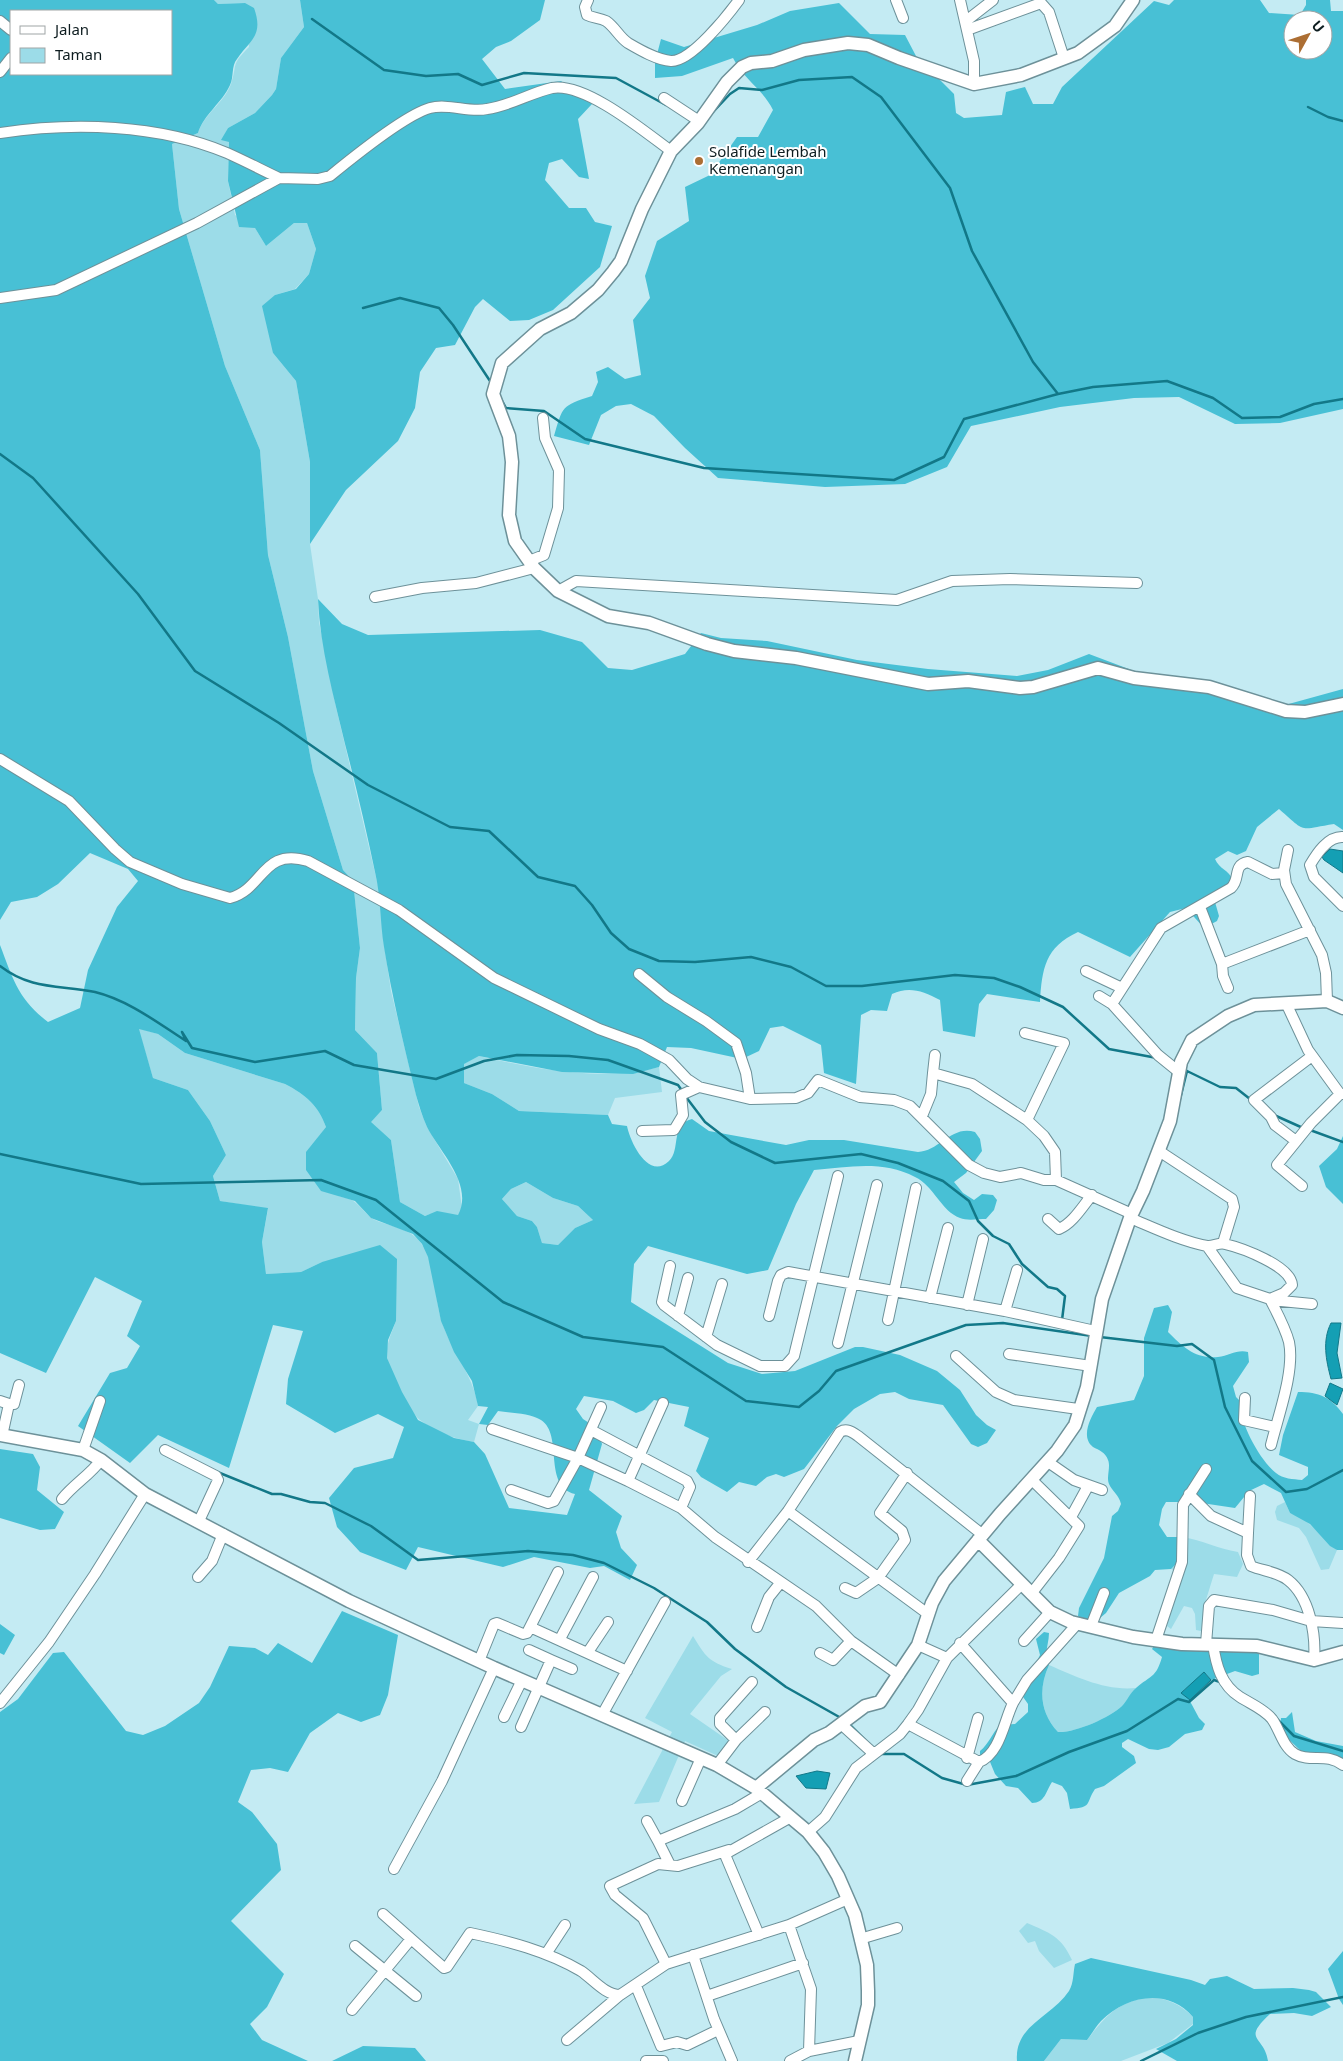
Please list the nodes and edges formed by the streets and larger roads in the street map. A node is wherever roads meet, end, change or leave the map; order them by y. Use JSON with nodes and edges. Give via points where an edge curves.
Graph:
{"nodes":[{"id":1,"x":588,"y":0,"type":"edge"},
{"id":2,"x":739,"y":0,"type":"edge"},
{"id":3,"x":896,"y":0,"type":"edge"},
{"id":4,"x":960,"y":0,"type":"edge"},
{"id":5,"x":993,"y":0,"type":"edge"},
{"id":6,"x":1129,"y":1,"type":"edge"},
{"id":7,"x":904,"y":18,"type":"dead end"},
{"id":8,"x":0,"y":21,"type":"edge"},
{"id":9,"x":966,"y":25,"type":"junction"},
{"id":10,"x":10,"y":29,"type":"edge"},
{"id":11,"x":1064,"y":58,"type":"junction"},
{"id":12,"x":10,"y":59,"type":"edge"},
{"id":13,"x":0,"y":72,"type":"edge"},
{"id":14,"x":974,"y":84,"type":"junction"},
{"id":15,"x":664,"y":98,"type":"dead end"},
{"id":16,"x":697,"y":124,"type":"junction"},
{"id":17,"x":0,"y":133,"type":"edge"},
{"id":18,"x":672,"y":151,"type":"junction"},
{"id":19,"x":279,"y":178,"type":"junction"},
{"id":20,"x":0,"y":298,"type":"edge"},
{"id":21,"x":543,"y":418,"type":"dead end"},
{"id":22,"x":532,"y":565,"type":"junction"},
{"id":23,"x":1137,"y":583,"type":"dead end"},
{"id":24,"x":558,"y":592,"type":"junction"},
{"id":25,"x":375,"y":597,"type":"dead end"},
{"id":26,"x":1343,"y":704,"type":"edge"},
{"id":27,"x":0,"y":759,"type":"edge"},
{"id":28,"x":1343,"y":837,"type":"edge"},
{"id":29,"x":1288,"y":850,"type":"dead end"},
{"id":30,"x":1284,"y":873,"type":"junction"},
{"id":31,"x":1343,"y":906,"type":"edge"},
{"id":32,"x":1200,"y":907,"type":"junction"},
{"id":33,"x":1310,"y":930,"type":"junction"},
{"id":34,"x":1222,"y":964,"type":"junction"},
{"id":35,"x":1086,"y":971,"type":"dead end"},
{"id":36,"x":639,"y":974,"type":"dead end"},
{"id":37,"x":1122,"y":988,"type":"junction"},
{"id":38,"x":1228,"y":988,"type":"dead end"},
{"id":39,"x":1099,"y":996,"type":"dead end"},
{"id":40,"x":1328,"y":1001,"type":"junction"},
{"id":41,"x":1286,"y":1003,"type":"junction"},
{"id":42,"x":1112,"y":1004,"type":"junction"},
{"id":43,"x":1343,"y":1008,"type":"edge"},
{"id":44,"x":1025,"y":1033,"type":"dead end"},
{"id":45,"x":935,"y":1055,"type":"dead end"},
{"id":46,"x":1312,"y":1056,"type":"junction"},
{"id":47,"x":1180,"y":1068,"type":"junction"},
{"id":48,"x":933,"y":1074,"type":"junction"},
{"id":49,"x":699,"y":1087,"type":"junction"},
{"id":50,"x":1342,"y":1094,"type":"edge"},
{"id":51,"x":750,"y":1099,"type":"junction"},
{"id":52,"x":922,"y":1116,"type":"junction"},
{"id":53,"x":1027,"y":1120,"type":"junction"},
{"id":54,"x":642,"y":1131,"type":"dead end"},
{"id":55,"x":1298,"y":1139,"type":"junction"},
{"id":56,"x":1162,"y":1153,"type":"junction"},
{"id":57,"x":838,"y":1176,"type":"dead end"},
{"id":58,"x":1056,"y":1180,"type":"junction"},
{"id":59,"x":877,"y":1185,"type":"dead end"},
{"id":60,"x":1302,"y":1186,"type":"dead end"},
{"id":61,"x":916,"y":1188,"type":"dead end"},
{"id":62,"x":1092,"y":1195,"type":"junction"},
{"id":63,"x":1132,"y":1218,"type":"junction"},
{"id":64,"x":1048,"y":1219,"type":"dead end"},
{"id":65,"x":948,"y":1228,"type":"dead end"},
{"id":66,"x":983,"y":1239,"type":"dead end"},
{"id":67,"x":1224,"y":1243,"type":"junction"},
{"id":68,"x":1207,"y":1246,"type":"junction"},
{"id":69,"x":670,"y":1266,"type":"dead end"},
{"id":70,"x":1017,"y":1270,"type":"dead end"},
{"id":71,"x":815,"y":1276,"type":"junction"},
{"id":72,"x":688,"y":1278,"type":"dead end"},
{"id":73,"x":852,"y":1283,"type":"junction"},
{"id":74,"x":722,"y":1284,"type":"dead end"},
{"id":75,"x":895,"y":1292,"type":"junction"},
{"id":76,"x":930,"y":1298,"type":"junction"},
{"id":77,"x":1270,"y":1300,"type":"junction"},
{"id":78,"x":1312,"y":1304,"type":"dead end"},
{"id":79,"x":967,"y":1306,"type":"junction"},
{"id":80,"x":1005,"y":1311,"type":"junction"},
{"id":81,"x":678,"y":1316,"type":"junction"},
{"id":82,"x":768,"y":1316,"type":"dead end"},
{"id":83,"x":888,"y":1320,"type":"dead end"},
{"id":84,"x":1094,"y":1335,"type":"junction"},
{"id":85,"x":706,"y":1337,"type":"junction"},
{"id":86,"x":838,"y":1343,"type":"dead end"},
{"id":87,"x":1009,"y":1354,"type":"dead end"},
{"id":88,"x":956,"y":1356,"type":"dead end"},
{"id":89,"x":1091,"y":1366,"type":"junction"},
{"id":90,"x":19,"y":1385,"type":"dead end"},
{"id":91,"x":1244,"y":1398,"type":"dead end"},
{"id":92,"x":100,"y":1401,"type":"dead end"},
{"id":93,"x":4,"y":1402,"type":"edge"},
{"id":94,"x":663,"y":1403,"type":"dead end"},
{"id":95,"x":601,"y":1407,"type":"dead end"},
{"id":96,"x":1078,"y":1409,"type":"junction"},
{"id":97,"x":1275,"y":1427,"type":"junction"},
{"id":98,"x":492,"y":1429,"type":"dead end"},
{"id":99,"x":591,"y":1430,"type":"junction"},
{"id":100,"x":1,"y":1436,"type":"edge"},
{"id":101,"x":1271,"y":1445,"type":"dead end"},
{"id":102,"x":83,"y":1450,"type":"junction"},
{"id":103,"x":165,"y":1450,"type":"dead end"},
{"id":104,"x":640,"y":1454,"type":"junction"},
{"id":105,"x":578,"y":1458,"type":"junction"},
{"id":106,"x":100,"y":1460,"type":"junction"},
{"id":107,"x":1048,"y":1462,"type":"junction"},
{"id":108,"x":1206,"y":1469,"type":"dead end"},
{"id":109,"x":907,"y":1472,"type":"junction"},
{"id":110,"x":628,"y":1480,"type":"junction"},
{"id":111,"x":1032,"y":1480,"type":"junction"},
{"id":112,"x":1088,"y":1486,"type":"junction"},
{"id":113,"x":511,"y":1490,"type":"dead end"},
{"id":114,"x":1102,"y":1490,"type":"dead end"},
{"id":115,"x":145,"y":1494,"type":"junction"},
{"id":116,"x":1189,"y":1494,"type":"junction"},
{"id":117,"x":1250,"y":1496,"type":"dead end"},
{"id":118,"x":62,"y":1499,"type":"dead end"},
{"id":119,"x":681,"y":1508,"type":"junction"},
{"id":120,"x":788,"y":1511,"type":"junction"},
{"id":121,"x":1072,"y":1517,"type":"junction"},
{"id":122,"x":199,"y":1521,"type":"junction"},
{"id":123,"x":1248,"y":1533,"type":"junction"},
{"id":124,"x":223,"y":1534,"type":"junction"},
{"id":125,"x":980,"y":1537,"type":"junction"},
{"id":126,"x":748,"y":1562,"type":"junction"},
{"id":127,"x":558,"y":1572,"type":"dead end"},
{"id":128,"x":198,"y":1577,"type":"dead end"},
{"id":129,"x":593,"y":1577,"type":"dead end"},
{"id":130,"x":878,"y":1578,"type":"junction"},
{"id":131,"x":781,"y":1582,"type":"junction"},
{"id":132,"x":1022,"y":1584,"type":"junction"},
{"id":133,"x":845,"y":1588,"type":"dead end"},
{"id":134,"x":1104,"y":1593,"type":"dead end"},
{"id":135,"x":1031,"y":1594,"type":"junction"},
{"id":136,"x":665,"y":1602,"type":"dead end"},
{"id":137,"x":1050,"y":1612,"type":"junction"},
{"id":138,"x":928,"y":1614,"type":"junction"},
{"id":139,"x":1311,"y":1621,"type":"junction"},
{"id":140,"x":608,"y":1622,"type":"dead end"},
{"id":141,"x":1078,"y":1623,"type":"junction"},
{"id":142,"x":1343,"y":1624,"type":"edge"},
{"id":143,"x":1091,"y":1626,"type":"junction"},
{"id":144,"x":530,"y":1627,"type":"junction"},
{"id":145,"x":757,"y":1627,"type":"dead end"},
{"id":146,"x":560,"y":1639,"type":"junction"},
{"id":147,"x":1156,"y":1640,"type":"junction"},
{"id":148,"x":851,"y":1641,"type":"junction"},
{"id":149,"x":1024,"y":1641,"type":"dead end"},
{"id":150,"x":960,"y":1643,"type":"junction"},
{"id":151,"x":1210,"y":1644,"type":"junction"},
{"id":152,"x":918,"y":1645,"type":"junction"},
{"id":153,"x":529,"y":1650,"type":"dead end"},
{"id":154,"x":588,"y":1652,"type":"junction"},
{"id":155,"x":1343,"y":1652,"type":"edge"},
{"id":156,"x":820,"y":1653,"type":"dead end"},
{"id":157,"x":947,"y":1658,"type":"junction"},
{"id":158,"x":550,"y":1660,"type":"junction"},
{"id":159,"x":1314,"y":1660,"type":"junction"},
{"id":160,"x":479,"y":1661,"type":"junction"},
{"id":161,"x":494,"y":1668,"type":"junction"},
{"id":162,"x":572,"y":1669,"type":"dead end"},
{"id":163,"x":627,"y":1671,"type":"junction"},
{"id":164,"x":899,"y":1675,"type":"junction"},
{"id":165,"x":522,"y":1680,"type":"junction"},
{"id":166,"x":752,"y":1682,"type":"dead end"},
{"id":167,"x":538,"y":1687,"type":"junction"},
{"id":168,"x":2,"y":1696,"type":"edge"},
{"id":169,"x":1013,"y":1703,"type":"junction"},
{"id":170,"x":765,"y":1712,"type":"dead end"},
{"id":171,"x":602,"y":1715,"type":"junction"},
{"id":172,"x":504,"y":1717,"type":"dead end"},
{"id":173,"x":978,"y":1718,"type":"dead end"},
{"id":174,"x":844,"y":1721,"type":"junction"},
{"id":175,"x":908,"y":1724,"type":"junction"},
{"id":176,"x":520,"y":1727,"type":"dead end"},
{"id":177,"x":736,"y":1740,"type":"junction"},
{"id":178,"x":877,"y":1752,"type":"junction"},
{"id":179,"x":700,"y":1758,"type":"junction"},
{"id":180,"x":967,"y":1758,"type":"junction"},
{"id":181,"x":1341,"y":1760,"type":"edge"},
{"id":182,"x":980,"y":1762,"type":"junction"},
{"id":183,"x":717,"y":1765,"type":"junction"},
{"id":184,"x":967,"y":1781,"type":"dead end"},
{"id":185,"x":759,"y":1791,"type":"junction"},
{"id":186,"x":682,"y":1801,"type":"dead end"},
{"id":187,"x":791,"y":1817,"type":"junction"},
{"id":188,"x":648,"y":1821,"type":"dead end"},
{"id":189,"x":808,"y":1832,"type":"junction"},
{"id":190,"x":658,"y":1841,"type":"junction"},
{"id":191,"x":729,"y":1850,"type":"junction"},
{"id":192,"x":669,"y":1863,"type":"junction"},
{"id":193,"x":394,"y":1869,"type":"dead end"},
{"id":194,"x":848,"y":1899,"type":"junction"},
{"id":195,"x":382,"y":1914,"type":"dead end"},
{"id":196,"x":565,"y":1925,"type":"dead end"},
{"id":197,"x":789,"y":1925,"type":"junction"},
{"id":198,"x":898,"y":1928,"type":"dead end"},
{"id":199,"x":759,"y":1935,"type":"junction"},
{"id":200,"x":411,"y":1939,"type":"junction"},
{"id":201,"x":860,"y":1939,"type":"junction"},
{"id":202,"x":356,"y":1946,"type":"dead end"},
{"id":203,"x":546,"y":1954,"type":"junction"},
{"id":204,"x":693,"y":1956,"type":"junction"},
{"id":205,"x":802,"y":1963,"type":"junction"},
{"id":206,"x":666,"y":1964,"type":"junction"},
{"id":207,"x":385,"y":1971,"type":"junction"},
{"id":208,"x":636,"y":1986,"type":"junction"},
{"id":209,"x":620,"y":1995,"type":"junction"},
{"id":210,"x":416,"y":1996,"type":"dead end"},
{"id":211,"x":707,"y":1996,"type":"junction"},
{"id":212,"x":352,"y":2010,"type":"dead end"},
{"id":213,"x":718,"y":2030,"type":"junction"},
{"id":214,"x":567,"y":2040,"type":"dead end"},
{"id":215,"x":859,"y":2041,"type":"junction"},
{"id":216,"x":809,"y":2051,"type":"junction"},
{"id":217,"x":646,"y":2061,"type":"edge"},
{"id":218,"x":663,"y":2061,"type":"edge"},
{"id":219,"x":732,"y":2061,"type":"edge"},
{"id":220,"x":790,"y":2061,"type":"edge"},
{"id":221,"x":855,"y":2061,"type":"edge"}],
"edges":[{"from":1,"to":2,"type":"street","via":[[585,7],[588,15],[605,21],[629,43],[671,61],[678,60],[719,27]]},
{"from":3,"to":7,"type":"street"},
{"from":4,"to":9,"type":"street"},
{"from":5,"to":9,"type":"street"},
{"from":6,"to":11,"type":"street","via":[[1115,26],[1078,53]]},
{"from":8,"to":10,"type":"street"},
{"from":9,"to":11,"type":"street","via":[[1041,3],[1049,12]]},
{"from":9,"to":14,"type":"street","via":[[974,61]]},
{"from":11,"to":14,"type":"street","via":[[1020,75]]},
{"from":12,"to":13,"type":"street"},
{"from":14,"to":16,"type":"street","via":[[868,45],[832,44],[742,67]]},
{"from":15,"to":16,"type":"street"},
{"from":16,"to":18,"type":"street"},
{"from":17,"to":19,"type":"street","via":[[48,127],[101,128],[152,134],[194,142],[226,153]]},
{"from":18,"to":19,"type":"street","via":[[591,96],[555,88],[486,110],[430,108],[411,117],[330,176],[318,179]]},
{"from":18,"to":22,"type":"street","via":[[613,272],[571,313],[526,340],[502,363],[496,380],[493,394],[509,436],[512,462],[510,514],[515,541]]},
{"from":19,"to":20,"type":"street","via":[[197,224],[56,290]]},
{"from":21,"to":22,"type":"street","via":[[545,438],[559,470],[558,508],[544,555]]},
{"from":22,"to":24,"type":"street"},
{"from":22,"to":25,"type":"street","via":[[476,583]]},
{"from":23,"to":24,"type":"street","via":[[1010,579],[952,581],[896,600],[576,581]]},
{"from":24,"to":26,"type":"street","via":[[608,616],[649,624],[707,644],[928,684],[968,681],[1033,687],[1098,668],[1134,678],[1209,687],[1286,711],[1306,712]]},
{"from":27,"to":49,"type":"street","via":[[69,801],[130,862],[182,884],[230,898],[238,896],[280,858],[308,861],[400,910],[494,978],[669,1060]]},
{"from":28,"to":31,"type":"street","via":[[1330,841],[1310,865],[1314,877]]},
{"from":29,"to":30,"type":"street"},
{"from":30,"to":32,"type":"street","via":[[1272,874],[1245,862],[1238,868],[1235,885]]},
{"from":30,"to":33,"type":"street","via":[[1286,884]]},
{"from":32,"to":34,"type":"street"},
{"from":32,"to":37,"type":"street","via":[[1162,928]]},
{"from":33,"to":34,"type":"street"},
{"from":33,"to":40,"type":"street","via":[[1322,955]]},
{"from":34,"to":38,"type":"street"},
{"from":35,"to":37,"type":"street"},
{"from":36,"to":51,"type":"street","via":[[736,1043]]},
{"from":37,"to":42,"type":"street"},
{"from":39,"to":42,"type":"street"},
{"from":40,"to":41,"type":"street"},
{"from":40,"to":43,"type":"street"},
{"from":41,"to":46,"type":"street"},
{"from":41,"to":47,"type":"street","via":[[1254,1005],[1228,1016],[1192,1040]]},
{"from":42,"to":47,"type":"street","via":[[1162,1058]]},
{"from":44,"to":53,"type":"street","via":[[1064,1043]]},
{"from":45,"to":48,"type":"street"},
{"from":46,"to":50,"type":"street"},
{"from":46,"to":55,"type":"street","via":[[1255,1099],[1275,1125]]},
{"from":47,"to":56,"type":"street"},
{"from":48,"to":52,"type":"street","via":[[931,1094]]},
{"from":48,"to":53,"type":"street","via":[[972,1084]]},
{"from":49,"to":51,"type":"street"},
{"from":49,"to":54,"type":"street","via":[[684,1093],[683,1115],[674,1130]]},
{"from":50,"to":55,"type":"street"},
{"from":51,"to":52,"type":"street","via":[[796,1098],[808,1093],[818,1080],[860,1097],[902,1102]]},
{"from":52,"to":58,"type":"street","via":[[969,1164],[984,1173],[1000,1177],[1021,1173]]},
{"from":53,"to":58,"type":"street","via":[[1055,1152]]},
{"from":55,"to":60,"type":"street","via":[[1277,1165]]},
{"from":56,"to":63,"type":"street"},
{"from":56,"to":67,"type":"street","via":[[1232,1200],[1234,1207]]},
{"from":57,"to":71,"type":"street"},
{"from":58,"to":62,"type":"street"},
{"from":59,"to":73,"type":"street"},
{"from":61,"to":75,"type":"street"},
{"from":62,"to":63,"type":"street"},
{"from":62,"to":64,"type":"street","via":[[1064,1227],[1059,1229]]},
{"from":63,"to":68,"type":"street"},
{"from":63,"to":84,"type":"street","via":[[1102,1300]]},
{"from":65,"to":76,"type":"street"},
{"from":66,"to":79,"type":"street"},
{"from":67,"to":68,"type":"street"},
{"from":67,"to":77,"type":"street","via":[[1269,1262],[1289,1277],[1291,1288]]},
{"from":68,"to":77,"type":"street","via":[[1237,1288]]},
{"from":69,"to":81,"type":"street","via":[[662,1302]]},
{"from":70,"to":80,"type":"street"},
{"from":71,"to":73,"type":"street"},
{"from":71,"to":82,"type":"street","via":[[788,1272],[781,1276]]},
{"from":71,"to":85,"type":"street","via":[[794,1356],[785,1366],[760,1366]]},
{"from":72,"to":81,"type":"street"},
{"from":73,"to":75,"type":"street"},
{"from":73,"to":86,"type":"street"},
{"from":74,"to":85,"type":"street"},
{"from":75,"to":76,"type":"street"},
{"from":75,"to":83,"type":"street"},
{"from":76,"to":79,"type":"street"},
{"from":77,"to":78,"type":"street"},
{"from":77,"to":97,"type":"street","via":[[1286,1333],[1290,1352],[1288,1379]]},
{"from":79,"to":80,"type":"street"},
{"from":80,"to":84,"type":"street"},
{"from":81,"to":85,"type":"street"},
{"from":84,"to":89,"type":"street"},
{"from":87,"to":89,"type":"street"},
{"from":88,"to":96,"type":"street","via":[[996,1392],[1014,1400]]},
{"from":89,"to":96,"type":"street"},
{"from":90,"to":93,"type":"street","via":[[14,1404]]},
{"from":91,"to":97,"type":"street","via":[[1244,1420]]},
{"from":92,"to":102,"type":"street"},
{"from":93,"to":100,"type":"street"},
{"from":94,"to":104,"type":"street"},
{"from":95,"to":99,"type":"street"},
{"from":96,"to":107,"type":"street","via":[[1075,1425]]},
{"from":97,"to":101,"type":"street"},
{"from":98,"to":105,"type":"street"},
{"from":99,"to":104,"type":"street"},
{"from":99,"to":105,"type":"street"},
{"from":100,"to":102,"type":"street"},
{"from":102,"to":106,"type":"street"},
{"from":103,"to":122,"type":"street","via":[[218,1480]]},
{"from":104,"to":110,"type":"street"},
{"from":104,"to":119,"type":"street","via":[[687,1481],[690,1487]]},
{"from":105,"to":110,"type":"street"},
{"from":105,"to":113,"type":"street","via":[[554,1502],[548,1503]]},
{"from":106,"to":115,"type":"street"},
{"from":106,"to":118,"type":"street","via":[[92,1472]]},
{"from":107,"to":111,"type":"street"},
{"from":107,"to":112,"type":"street"},
{"from":108,"to":116,"type":"street"},
{"from":109,"to":120,"type":"street","via":[[850,1430],[844,1430]]},
{"from":109,"to":125,"type":"street"},
{"from":109,"to":130,"type":"street","via":[[880,1513],[902,1531],[905,1540]]},
{"from":110,"to":119,"type":"street"},
{"from":111,"to":121,"type":"street"},
{"from":111,"to":125,"type":"street"},
{"from":112,"to":114,"type":"street"},
{"from":112,"to":121,"type":"street"},
{"from":115,"to":122,"type":"street"},
{"from":115,"to":168,"type":"street","via":[[48,1642]]},
{"from":116,"to":123,"type":"street","via":[[1211,1516]]},
{"from":116,"to":147,"type":"street","via":[[1182,1510],[1182,1562]]},
{"from":117,"to":123,"type":"street"},
{"from":119,"to":126,"type":"street"},
{"from":120,"to":126,"type":"street"},
{"from":120,"to":130,"type":"street"},
{"from":121,"to":135,"type":"street","via":[[1079,1527]]},
{"from":122,"to":124,"type":"street"},
{"from":123,"to":139,"type":"street","via":[[1247,1555],[1251,1566],[1289,1581],[1299,1592]]},
{"from":124,"to":128,"type":"street","via":[[212,1561]]},
{"from":124,"to":160,"type":"street","via":[[349,1601]]},
{"from":125,"to":132,"type":"street"},
{"from":125,"to":138,"type":"street","via":[[944,1582]]},
{"from":126,"to":131,"type":"street"},
{"from":127,"to":144,"type":"street"},
{"from":129,"to":146,"type":"street"},
{"from":130,"to":133,"type":"street","via":[[856,1593]]},
{"from":130,"to":138,"type":"street"},
{"from":131,"to":145,"type":"street","via":[[769,1597]]},
{"from":131,"to":148,"type":"street","via":[[816,1606]]},
{"from":132,"to":135,"type":"street"},
{"from":132,"to":150,"type":"street"},
{"from":134,"to":143,"type":"street"},
{"from":135,"to":137,"type":"street"},
{"from":136,"to":163,"type":"street"},
{"from":137,"to":141,"type":"street"},
{"from":137,"to":149,"type":"street"},
{"from":138,"to":152,"type":"street"},
{"from":139,"to":142,"type":"street"},
{"from":139,"to":151,"type":"street","via":[[1274,1610],[1214,1600],[1210,1602]]},
{"from":139,"to":159,"type":"street","via":[[1316,1642]]},
{"from":140,"to":154,"type":"street"},
{"from":141,"to":143,"type":"street"},
{"from":141,"to":169,"type":"street","via":[[1027,1680]]},
{"from":143,"to":147,"type":"street"},
{"from":144,"to":146,"type":"street"},
{"from":144,"to":160,"type":"street","via":[[525,1635],[494,1624]]},
{"from":146,"to":154,"type":"street"},
{"from":147,"to":151,"type":"street"},
{"from":148,"to":156,"type":"street","via":[[833,1660]]},
{"from":148,"to":164,"type":"street"},
{"from":150,"to":157,"type":"street"},
{"from":150,"to":169,"type":"street"},
{"from":151,"to":159,"type":"street","via":[[1257,1646]]},
{"from":151,"to":181,"type":"street","via":[[1224,1681],[1233,1692],[1271,1718],[1295,1754]]},
{"from":152,"to":157,"type":"street"},
{"from":152,"to":164,"type":"street"},
{"from":153,"to":158,"type":"street"},
{"from":154,"to":163,"type":"street"},
{"from":155,"to":159,"type":"street"},
{"from":157,"to":175,"type":"street"},
{"from":158,"to":162,"type":"street"},
{"from":158,"to":167,"type":"street"},
{"from":160,"to":161,"type":"street"},
{"from":161,"to":165,"type":"street"},
{"from":161,"to":193,"type":"street","via":[[442,1781]]},
{"from":163,"to":171,"type":"street"},
{"from":164,"to":174,"type":"street","via":[[880,1702],[865,1706]]},
{"from":165,"to":167,"type":"street"},
{"from":165,"to":172,"type":"street"},
{"from":166,"to":177,"type":"street","via":[[720,1718],[720,1724]]},
{"from":167,"to":171,"type":"street"},
{"from":167,"to":176,"type":"street"},
{"from":169,"to":182,"type":"street","via":[[991,1755]]},
{"from":170,"to":177,"type":"street"},
{"from":171,"to":179,"type":"street"},
{"from":173,"to":180,"type":"street"},
{"from":174,"to":178,"type":"street"},
{"from":174,"to":185,"type":"street","via":[[800,1750]]},
{"from":175,"to":178,"type":"street"},
{"from":175,"to":180,"type":"street"},
{"from":177,"to":183,"type":"street"},
{"from":178,"to":189,"type":"street","via":[[856,1768],[825,1817]]},
{"from":179,"to":183,"type":"street"},
{"from":179,"to":186,"type":"street"},
{"from":180,"to":182,"type":"street"},
{"from":182,"to":184,"type":"street"},
{"from":183,"to":185,"type":"street"},
{"from":185,"to":187,"type":"street"},
{"from":185,"to":190,"type":"street","via":[[734,1810]]},
{"from":187,"to":189,"type":"street"},
{"from":187,"to":191,"type":"street"},
{"from":188,"to":190,"type":"street"},
{"from":189,"to":194,"type":"street","via":[[832,1864]]},
{"from":190,"to":192,"type":"street"},
{"from":191,"to":192,"type":"street","via":[[678,1866]]},
{"from":191,"to":199,"type":"street","via":[[726,1857]]},
{"from":192,"to":206,"type":"street","via":[[658,1864],[610,1887],[643,1918]]},
{"from":194,"to":197,"type":"street"},
{"from":194,"to":201,"type":"street"},
{"from":195,"to":200,"type":"street"},
{"from":196,"to":203,"type":"street"},
{"from":197,"to":199,"type":"street"},
{"from":197,"to":205,"type":"street"},
{"from":198,"to":201,"type":"street"},
{"from":199,"to":204,"type":"street"},
{"from":200,"to":203,"type":"street","via":[[444,1968],[470,1933]]},
{"from":200,"to":207,"type":"street"},
{"from":201,"to":215,"type":"street","via":[[867,1965],[868,2005]]},
{"from":202,"to":207,"type":"street"},
{"from":203,"to":209,"type":"street","via":[[581,1971],[612,1994]]},
{"from":204,"to":206,"type":"street"},
{"from":204,"to":211,"type":"street"},
{"from":205,"to":211,"type":"street"},
{"from":205,"to":216,"type":"street","via":[[811,1989]]},
{"from":206,"to":208,"type":"street"},
{"from":207,"to":210,"type":"street"},
{"from":207,"to":212,"type":"street"},
{"from":208,"to":209,"type":"street"},
{"from":208,"to":213,"type":"street","via":[[661,2046],[677,2042],[687,2045]]},
{"from":209,"to":214,"type":"street"},
{"from":211,"to":213,"type":"street"},
{"from":213,"to":219,"type":"street"},
{"from":215,"to":216,"type":"street"},
{"from":215,"to":221,"type":"street"},
{"from":216,"to":220,"type":"street"},
{"from":217,"to":218,"type":"street"}]}
